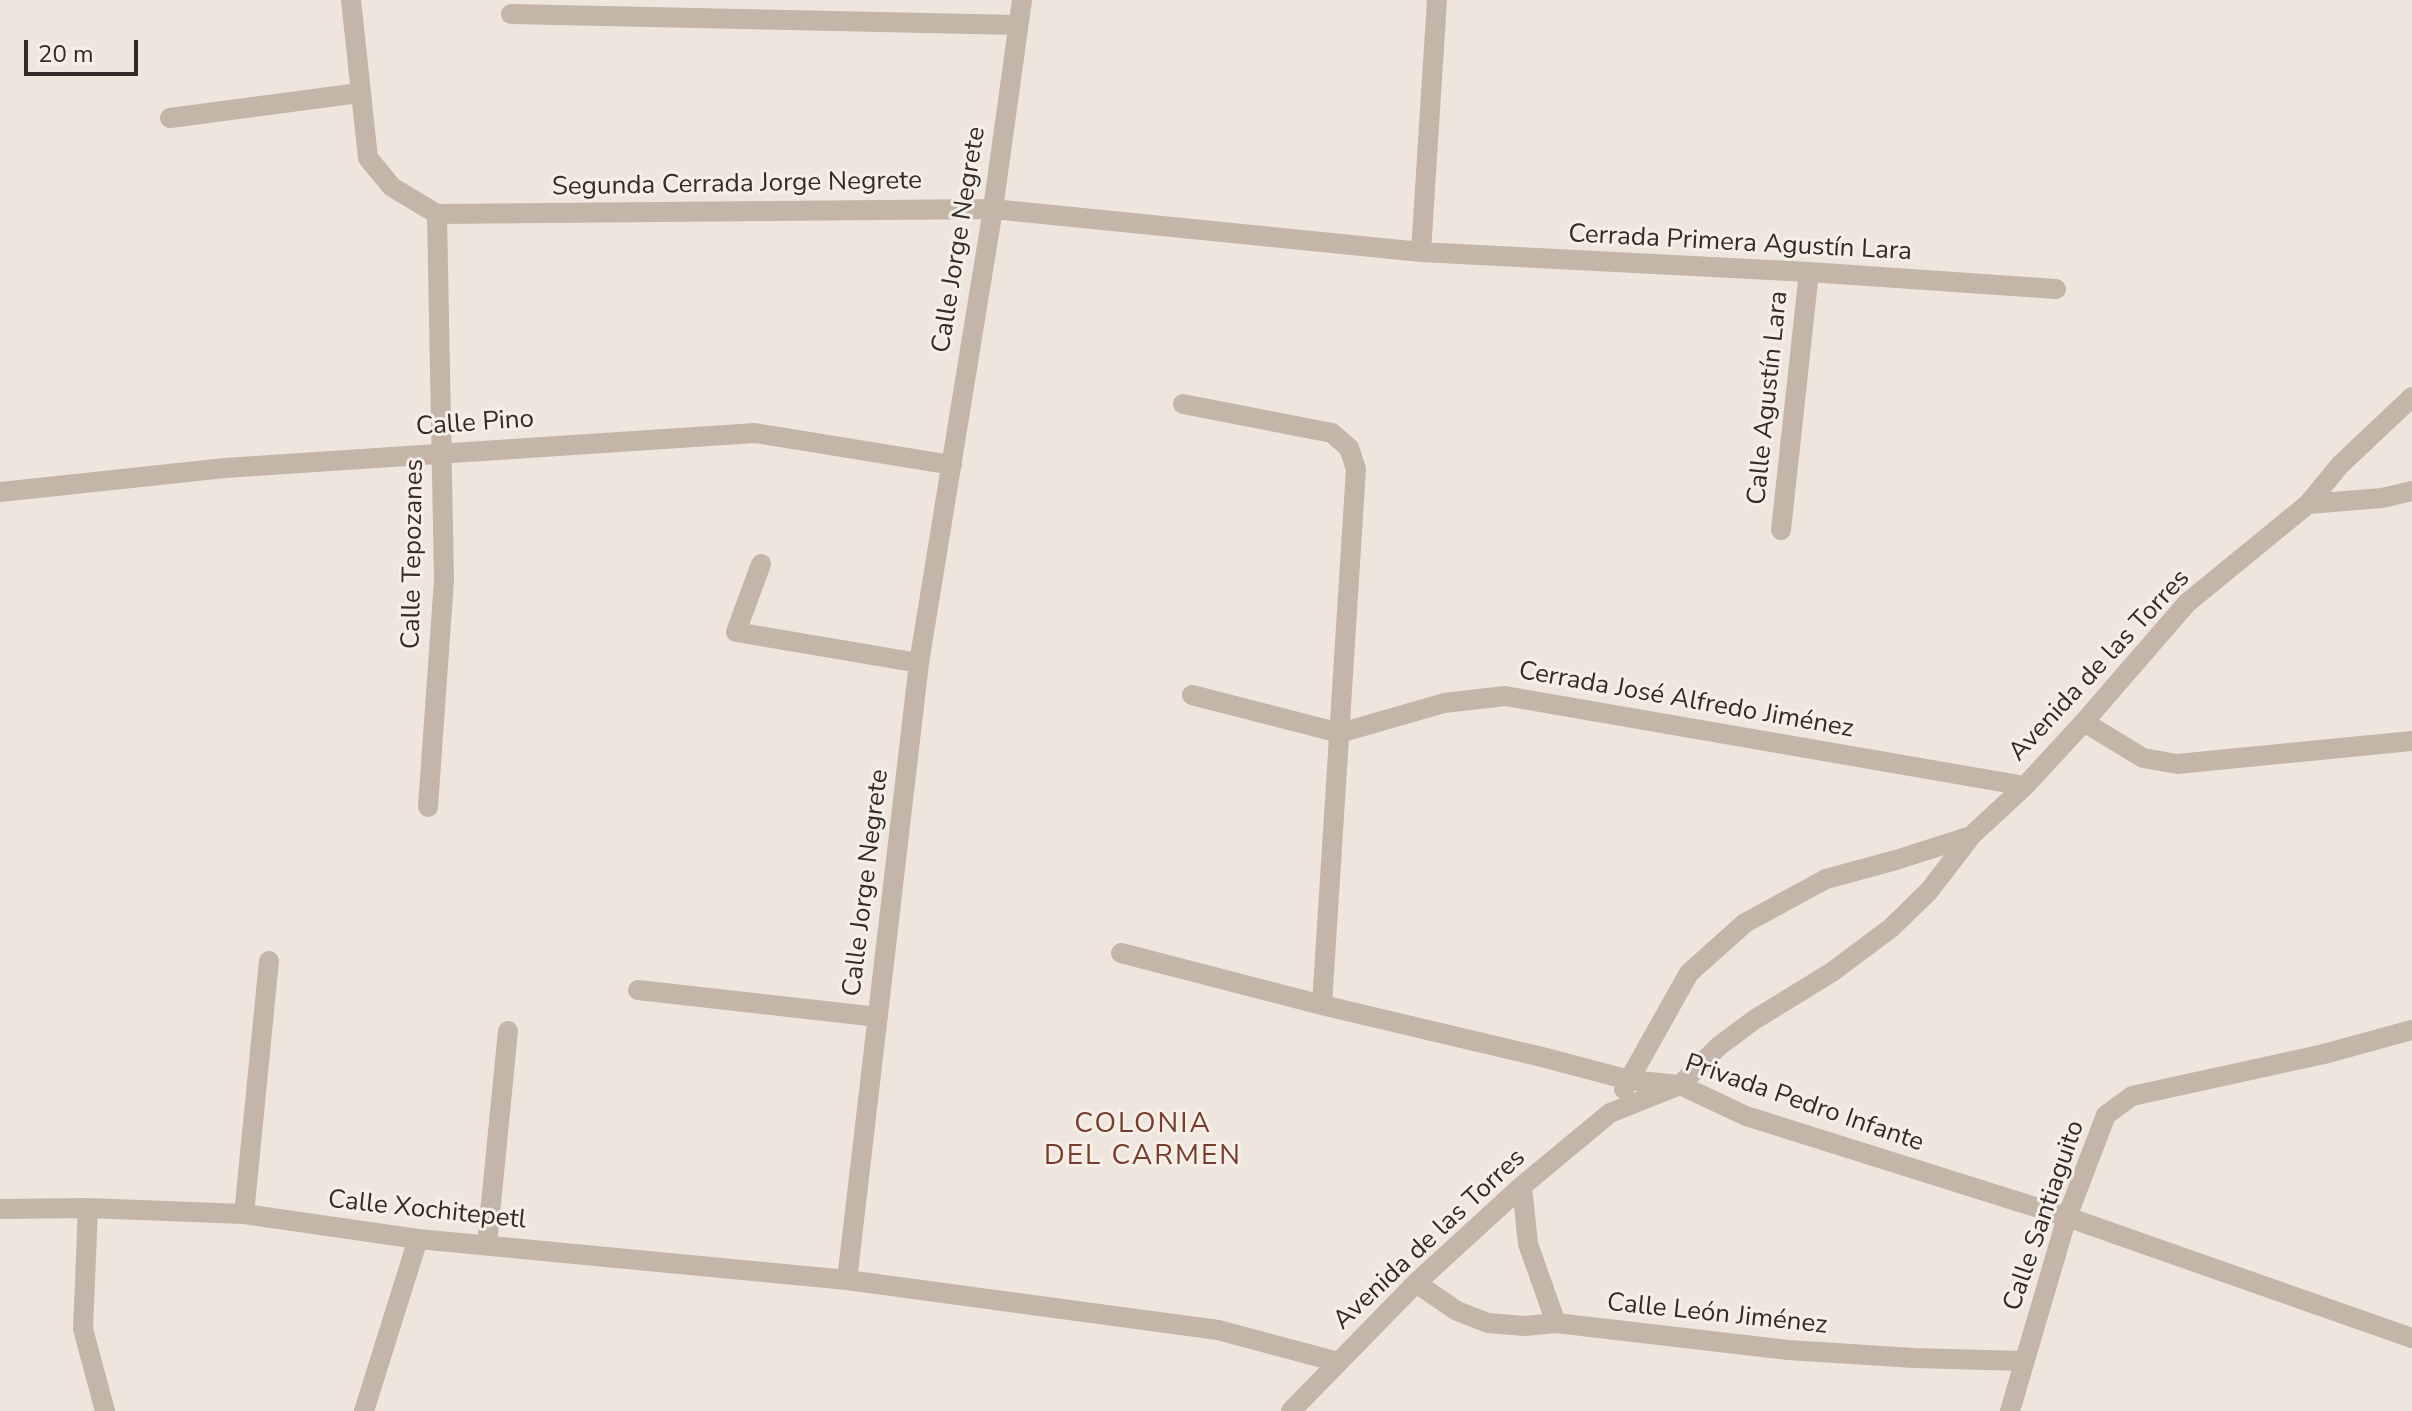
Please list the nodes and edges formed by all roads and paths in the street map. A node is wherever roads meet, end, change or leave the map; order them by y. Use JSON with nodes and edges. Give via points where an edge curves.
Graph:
{"nodes":[{"id":1,"x":351,"y":0,"type":"edge"},
{"id":2,"x":1022,"y":0,"type":"edge"},
{"id":3,"x":1437,"y":0,"type":"edge"},
{"id":4,"x":511,"y":14,"type":"dead end"},
{"id":5,"x":1018,"y":25,"type":"junction"},
{"id":6,"x":359,"y":93,"type":"junction"},
{"id":7,"x":170,"y":118,"type":"dead end"},
{"id":8,"x":993,"y":209,"type":"junction"},
{"id":9,"x":437,"y":214,"type":"junction"},
{"id":10,"x":1421,"y":252,"type":"junction"},
{"id":11,"x":1809,"y":272,"type":"junction"},
{"id":12,"x":2056,"y":289,"type":"dead end"},
{"id":13,"x":2412,"y":397,"type":"edge"},
{"id":14,"x":1183,"y":404,"type":"dead end"},
{"id":15,"x":442,"y":453,"type":"junction"},
{"id":16,"x":952,"y":465,"type":"junction"},
{"id":17,"x":2412,"y":491,"type":"edge"},
{"id":18,"x":0,"y":492,"type":"edge"},
{"id":19,"x":2308,"y":504,"type":"junction"},
{"id":20,"x":1781,"y":530,"type":"dead end"},
{"id":21,"x":761,"y":564,"type":"dead end"},
{"id":22,"x":919,"y":663,"type":"junction"},
{"id":23,"x":1192,"y":695,"type":"dead end"},
{"id":24,"x":2084,"y":722,"type":"junction"},
{"id":25,"x":1340,"y":733,"type":"junction"},
{"id":26,"x":2412,"y":741,"type":"edge"},
{"id":27,"x":2025,"y":786,"type":"junction"},
{"id":28,"x":428,"y":807,"type":"dead end"},
{"id":29,"x":1972,"y":835,"type":"junction"},
{"id":30,"x":1121,"y":953,"type":"dead end"},
{"id":31,"x":269,"y":961,"type":"dead end"},
{"id":32,"x":638,"y":990,"type":"dead end"},
{"id":33,"x":1322,"y":1005,"type":"junction"},
{"id":34,"x":878,"y":1017,"type":"junction"},
{"id":35,"x":2412,"y":1030,"type":"edge"},
{"id":36,"x":508,"y":1031,"type":"dead end"},
{"id":37,"x":1629,"y":1080,"type":"junction"},
{"id":38,"x":1680,"y":1085,"type":"junction"},
{"id":39,"x":1610,"y":1113,"type":"junction"},
{"id":40,"x":1522,"y":1186,"type":"junction"},
{"id":41,"x":88,"y":1208,"type":"junction"},
{"id":42,"x":0,"y":1209,"type":"edge"},
{"id":43,"x":244,"y":1214,"type":"junction"},
{"id":44,"x":2067,"y":1217,"type":"junction"},
{"id":45,"x":418,"y":1239,"type":"junction"},
{"id":46,"x":487,"y":1244,"type":"junction"},
{"id":47,"x":847,"y":1280,"type":"junction"},
{"id":48,"x":1416,"y":1283,"type":"junction"},
{"id":49,"x":1556,"y":1323,"type":"junction"},
{"id":50,"x":2412,"y":1338,"type":"edge"},
{"id":51,"x":2024,"y":1361,"type":"junction"},
{"id":52,"x":1338,"y":1362,"type":"junction"},
{"id":53,"x":105,"y":1411,"type":"edge"},
{"id":54,"x":364,"y":1411,"type":"edge"},
{"id":55,"x":1291,"y":1411,"type":"edge"},
{"id":56,"x":2010,"y":1411,"type":"edge"}],
"edges":[{"from":1,"to":6,"type":"street"},
{"from":2,"to":5,"type":"street","name":"Calle Jorge Negrete"},
{"from":3,"to":10,"type":"street"},
{"from":4,"to":5,"type":"street"},
{"from":5,"to":8,"type":"street","name":"Calle Jorge Negrete"},
{"from":6,"to":7,"type":"street"},
{"from":6,"to":9,"type":"street","via":[[368,158],[392,187]]},
{"from":8,"to":9,"type":"street","name":"Segunda Cerrada Jorge Negrete"},
{"from":8,"to":10,"type":"street","name":"Segunda Cerrada Jorge Negrete"},
{"from":8,"to":16,"type":"street","name":"Calle Jorge Negrete"},
{"from":9,"to":15,"type":"street","name":"Calle Tepozanes"},
{"from":10,"to":11,"type":"street","name":"Cerrada Primera Agustín Lara"},
{"from":11,"to":12,"type":"street","name":"Cerrada Primera Agustín Lara"},
{"from":11,"to":20,"type":"street","name":"Calle Agustín Lara"},
{"from":13,"to":19,"type":"street","name":"Avenida de las Torres","via":[[2340,465]]},
{"from":14,"to":25,"type":"street","via":[[1332,433],[1349,448],[1356,469]]},
{"from":15,"to":16,"type":"street","name":"Calle Pino","via":[[755,433]]},
{"from":15,"to":18,"type":"street","name":"Calle Pino","via":[[225,468]]},
{"from":15,"to":28,"type":"street","name":"Calle Tepozanes","via":[[444,580]]},
{"from":16,"to":22,"type":"street","name":"Calle Jorge Negrete"},
{"from":17,"to":19,"type":"street"},
{"from":19,"to":24,"type":"street","name":"Avenida de las Torres","via":[[2187,603]]},
{"from":21,"to":22,"type":"street","via":[[736,632]]},
{"from":22,"to":34,"type":"street","name":"Calle Jorge Negrete"},
{"from":23,"to":25,"type":"street"},
{"from":24,"to":26,"type":"street","via":[[2143,758],[2177,764]]},
{"from":24,"to":27,"type":"street","name":"Avenida de las Torres"},
{"from":25,"to":27,"type":"street","name":"Cerrada José Alfredo Jiménez","via":[[1444,703],[1505,696]]},
{"from":25,"to":33,"type":"street"},
{"from":27,"to":29,"type":"street","name":"Avenida de las Torres"},
{"from":29,"to":37,"type":"street","name":"Avenida de las Torres","via":[[1826,879],[1745,923],[1689,973]]},
{"from":29,"to":38,"type":"street","name":"Avenida de las Torres","via":[[1929,891],[1891,928],[1719,1046]]},
{"from":30,"to":33,"type":"street","name":"Privada Pedro Infante"},
{"from":31,"to":43,"type":"street"},
{"from":32,"to":34,"type":"street"},
{"from":33,"to":37,"type":"street","name":"Privada Pedro Infante"},
{"from":34,"to":47,"type":"street","name":"Calle Jorge Negrete"},
{"from":35,"to":44,"type":"street","name":"Calle Santiaguito","via":[[2132,1096],[2106,1115]]},
{"from":36,"to":46,"type":"street"},
{"from":37,"to":38,"type":"street","name":"Privada Pedro Infante"},
{"from":37,"to":39,"type":"street","name":"Avenida de las Torres"},
{"from":38,"to":39,"type":"street","name":"Avenida de las Torres"},
{"from":38,"to":44,"type":"street","name":"Privada Pedro Infante","via":[[1746,1116]]},
{"from":39,"to":40,"type":"street","name":"Avenida de las Torres"},
{"from":40,"to":48,"type":"street","name":"Avenida de las Torres"},
{"from":40,"to":49,"type":"street","via":[[1528,1244]]},
{"from":41,"to":42,"type":"street","name":"Calle Xochitepetl"},
{"from":41,"to":43,"type":"street","name":"Calle Xochitepetl"},
{"from":41,"to":53,"type":"street","via":[[83,1329]]},
{"from":43,"to":45,"type":"street","name":"Calle Xochitepetl"},
{"from":44,"to":50,"type":"street","name":"Privada Pedro Infante"},
{"from":44,"to":51,"type":"street","name":"Calle Santiaguito"},
{"from":45,"to":46,"type":"street","name":"Calle Xochitepetl"},
{"from":45,"to":54,"type":"street"},
{"from":46,"to":47,"type":"street","name":"Calle Xochitepetl"},
{"from":47,"to":52,"type":"street","via":[[1218,1330]]},
{"from":48,"to":49,"type":"street","name":"Calle León Jiménez","via":[[1457,1311],[1488,1323]]},
{"from":48,"to":52,"type":"street","name":"Avenida de las Torres"},
{"from":49,"to":51,"type":"street","name":"Calle León Jiménez","via":[[1788,1350]]},
{"from":51,"to":56,"type":"street","name":"Calle Santiaguito"},
{"from":52,"to":55,"type":"street","name":"Avenida de las Torres"}]}
